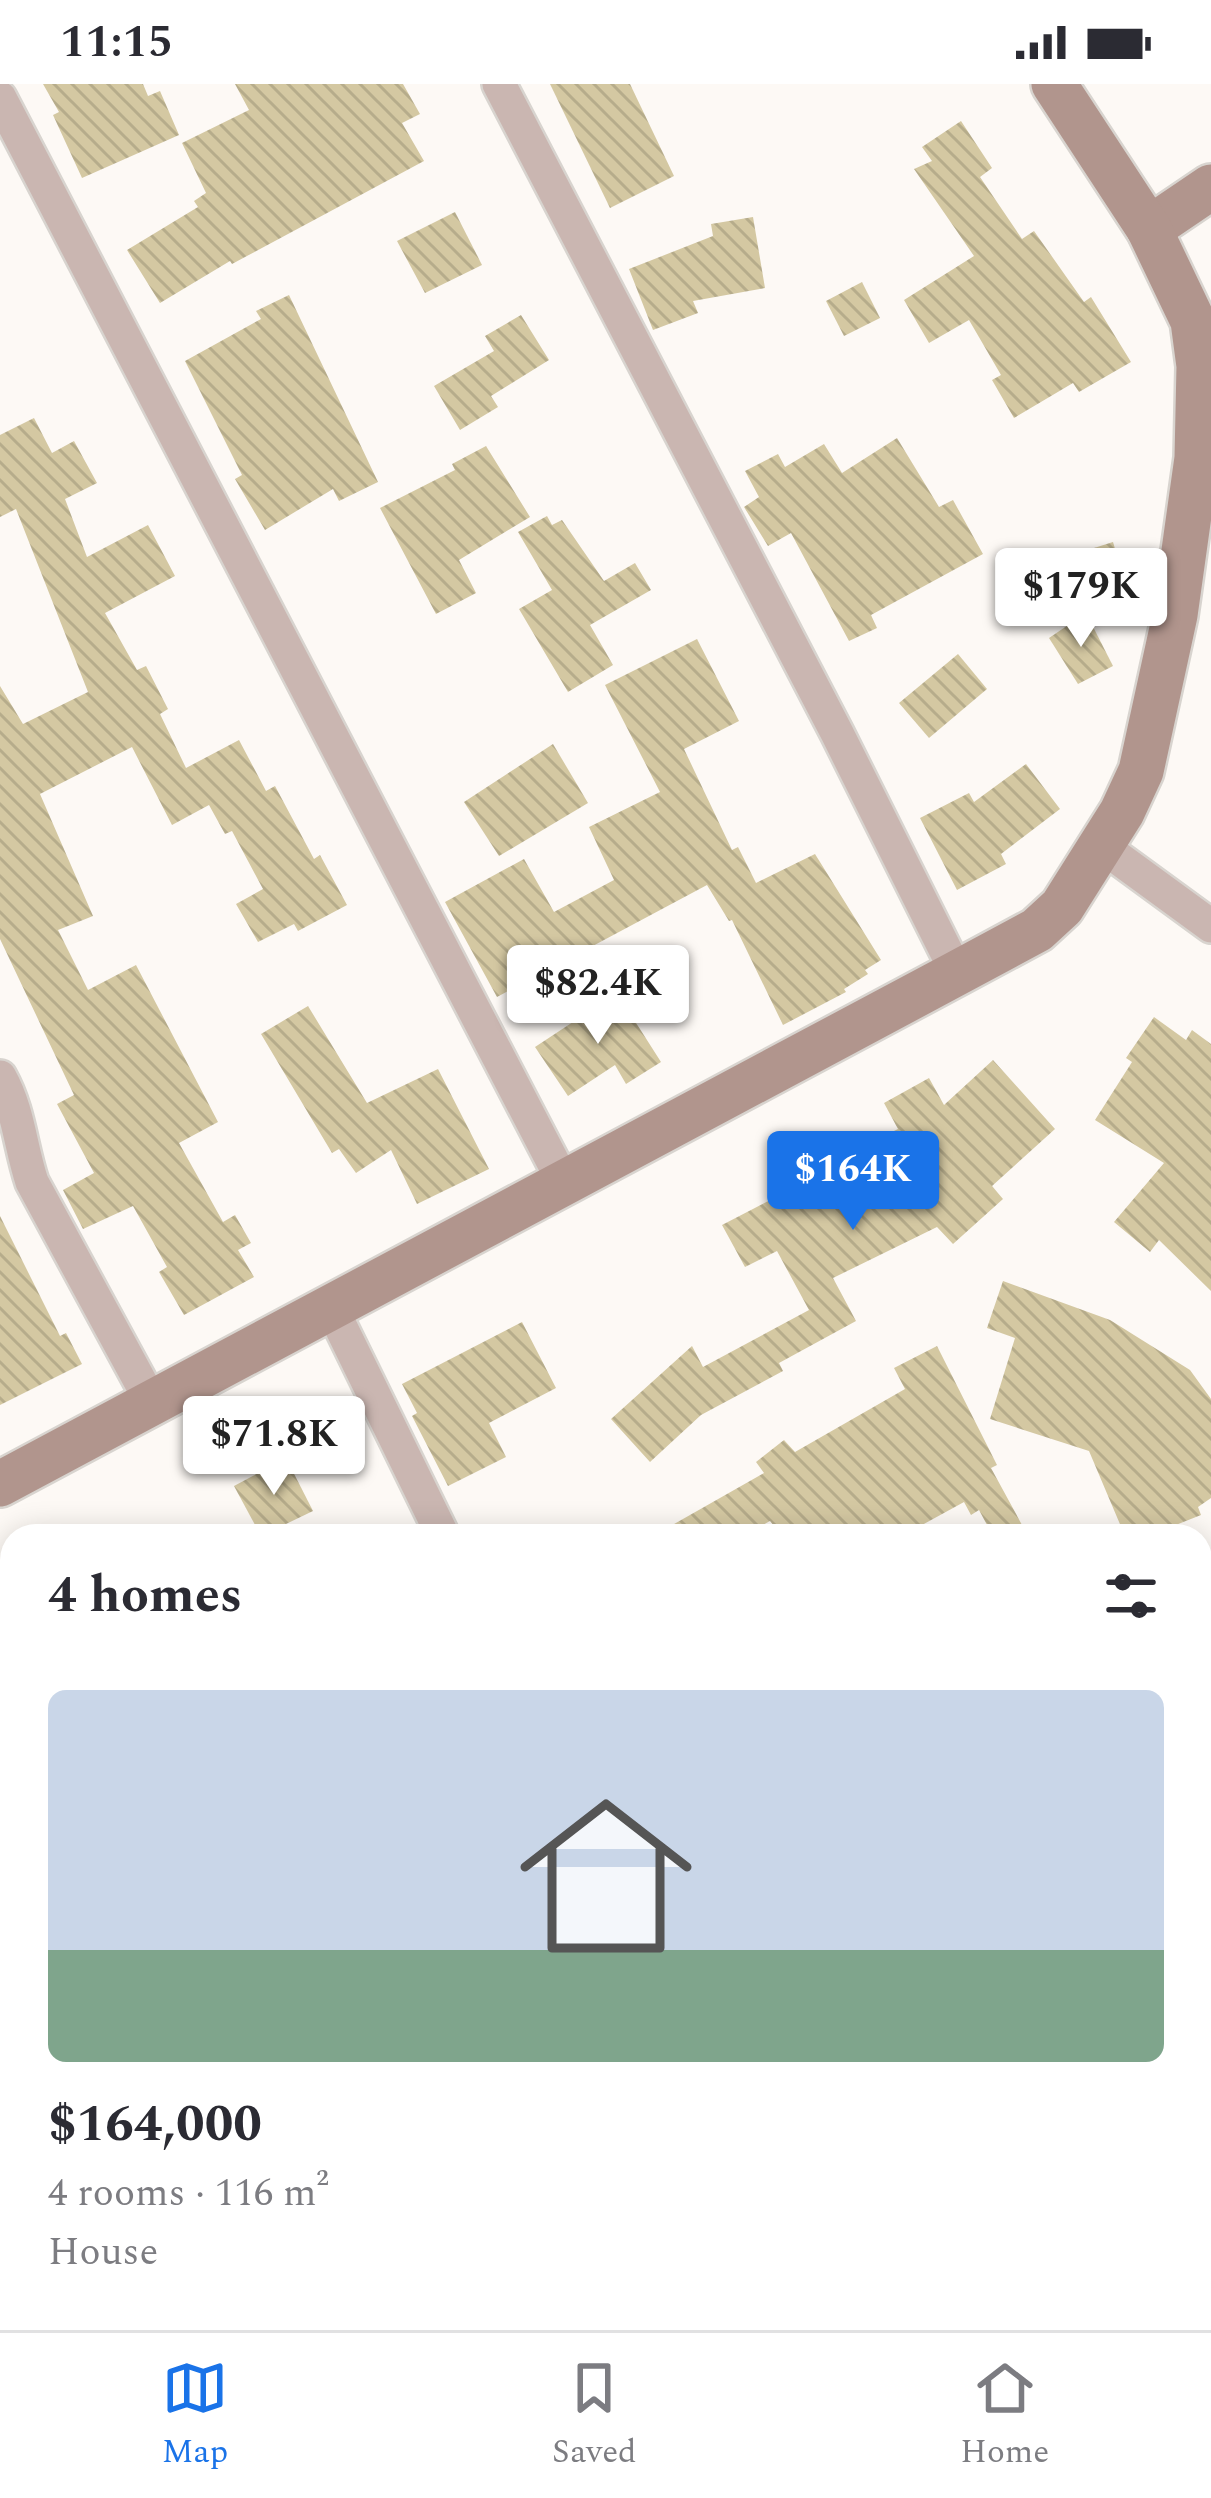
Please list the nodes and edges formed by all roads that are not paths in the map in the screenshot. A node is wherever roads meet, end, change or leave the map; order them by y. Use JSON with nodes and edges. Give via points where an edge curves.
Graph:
{"nodes":[{"id":1,"x":499,"y":84,"type":"edge"},
{"id":2,"x":1054,"y":84,"type":"edge"},
{"id":3,"x":0,"y":98,"type":"edge"},
{"id":4,"x":1211,"y":187,"type":"edge"},
{"id":5,"x":1149,"y":229,"type":"junction"},
{"id":6,"x":1103,"y":848,"type":"junction"},
{"id":7,"x":1211,"y":926,"type":"edge"},
{"id":8,"x":957,"y":973,"type":"junction"},
{"id":9,"x":0,"y":1077,"type":"edge"},
{"id":10,"x":565,"y":1185,"type":"junction"},
{"id":11,"x":332,"y":1310,"type":"junction"},
{"id":12,"x":152,"y":1405,"type":"junction"},
{"id":13,"x":0,"y":1484,"type":"edge"},
{"id":14,"x":437,"y":1524,"type":"edge"}],
"edges":[{"from":1,"to":8,"type":"street"},
{"from":2,"to":5,"type":"street"},
{"from":3,"to":10,"type":"street"},
{"from":4,"to":5,"type":"street"},
{"from":5,"to":6,"type":"street","via":[[1193,321],[1197,458],[1141,771]]},
{"from":6,"to":7,"type":"street"},
{"from":6,"to":8,"type":"street","via":[[1037,929]]},
{"from":8,"to":10,"type":"street"},
{"from":9,"to":12,"type":"street","via":[[32,1182]]},
{"from":10,"to":11,"type":"street"},
{"from":11,"to":12,"type":"street"},
{"from":11,"to":14,"type":"street"},
{"from":12,"to":13,"type":"street"}]}
